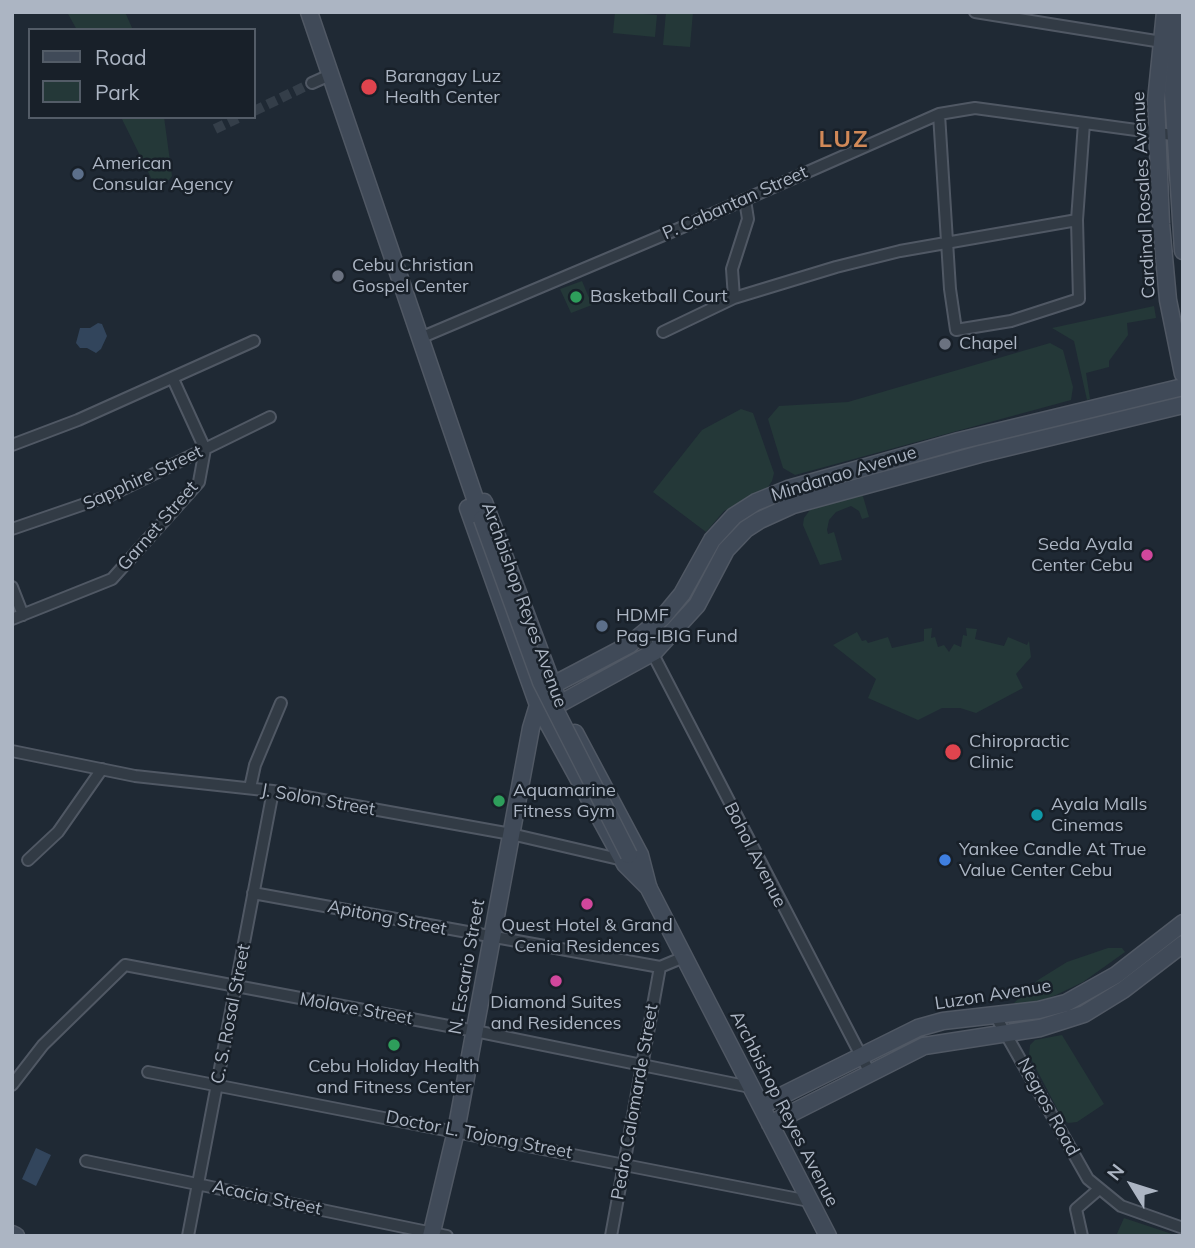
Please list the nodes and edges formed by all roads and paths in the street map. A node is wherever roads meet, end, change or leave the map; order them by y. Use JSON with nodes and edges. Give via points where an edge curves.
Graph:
{"nodes":[{"id":1,"x":307,"y":12,"type":"edge"},
{"id":2,"x":317,"y":12,"type":"edge"},
{"id":3,"x":975,"y":12,"type":"edge"},
{"id":4,"x":1165,"y":12,"type":"edge"},
{"id":5,"x":1181,"y":12,"type":"edge"},
{"id":6,"x":317,"y":38,"type":"junction"},
{"id":7,"x":1162,"y":42,"type":"junction"},
{"id":8,"x":330,"y":75,"type":"junction"},
{"id":9,"x":312,"y":83,"type":"tunnel mouth"},
{"id":10,"x":939,"y":114,"type":"junction"},
{"id":11,"x":1084,"y":123,"type":"junction"},
{"id":12,"x":1157,"y":131,"type":"junction"},
{"id":13,"x":1180,"y":136,"type":"edge"},
{"id":14,"x":745,"y":200,"type":"junction"},
{"id":15,"x":1077,"y":220,"type":"junction"},
{"id":16,"x":946,"y":243,"type":"junction"},
{"id":17,"x":1183,"y":251,"type":"edge"},
{"id":18,"x":734,"y":298,"type":"junction"},
{"id":19,"x":663,"y":332,"type":"dead end"},
{"id":20,"x":421,"y":338,"type":"junction"},
{"id":21,"x":254,"y":341,"type":"dead end"},
{"id":22,"x":1181,"y":368,"type":"edge"},
{"id":23,"x":173,"y":379,"type":"junction"},
{"id":24,"x":1183,"y":387,"type":"edge"},
{"id":25,"x":1153,"y":394,"type":"junction"},
{"id":26,"x":1183,"y":405,"type":"edge"},
{"id":27,"x":1154,"y":412,"type":"junction"},
{"id":28,"x":270,"y":417,"type":"dead end"},
{"id":29,"x":1183,"y":417,"type":"edge"},
{"id":30,"x":453,"y":435,"type":"junction"},
{"id":31,"x":12,"y":445,"type":"edge"},
{"id":32,"x":205,"y":449,"type":"junction"},
{"id":33,"x":12,"y":529,"type":"edge"},
{"id":34,"x":12,"y":587,"type":"edge"},
{"id":35,"x":18,"y":617,"type":"edge"},
{"id":36,"x":643,"y":635,"type":"junction"},
{"id":37,"x":654,"y":652,"type":"junction"},
{"id":38,"x":552,"y":685,"type":"junction"},
{"id":39,"x":281,"y":703,"type":"dead end"},
{"id":40,"x":561,"y":703,"type":"junction"},
{"id":41,"x":538,"y":705,"type":"junction"},
{"id":42,"x":12,"y":751,"type":"edge"},
{"id":43,"x":102,"y":769,"type":"junction"},
{"id":44,"x":250,"y":788,"type":"junction"},
{"id":45,"x":273,"y":791,"type":"junction"},
{"id":46,"x":511,"y":834,"type":"junction"},
{"id":47,"x":626,"y":858,"type":"junction"},
{"id":48,"x":28,"y":860,"type":"dead end"},
{"id":49,"x":649,"y":888,"type":"junction"},
{"id":50,"x":253,"y":893,"type":"junction"},
{"id":51,"x":1183,"y":923,"type":"edge"},
{"id":52,"x":491,"y":937,"type":"junction"},
{"id":53,"x":1183,"y":944,"type":"edge"},
{"id":54,"x":684,"y":957,"type":"junction"},
{"id":55,"x":660,"y":967,"type":"junction"},
{"id":56,"x":237,"y":987,"type":"junction"},
{"id":57,"x":995,"y":1015,"type":"junction"},
{"id":58,"x":475,"y":1031,"type":"junction"},
{"id":59,"x":1006,"y":1033,"type":"junction"},
{"id":60,"x":862,"y":1056,"type":"junction"},
{"id":61,"x":641,"y":1066,"type":"junction"},
{"id":62,"x":148,"y":1072,"type":"dead end"},
{"id":63,"x":870,"y":1073,"type":"junction"},
{"id":64,"x":12,"y":1085,"type":"edge"},
{"id":65,"x":217,"y":1085,"type":"junction"},
{"id":66,"x":750,"y":1087,"type":"junction"},
{"id":67,"x":761,"y":1106,"type":"junction"},
{"id":68,"x":770,"y":1124,"type":"junction"},
{"id":69,"x":456,"y":1131,"type":"junction"},
{"id":70,"x":86,"y":1161,"type":"dead end"},
{"id":71,"x":624,"y":1163,"type":"junction"},
{"id":72,"x":198,"y":1183,"type":"junction"},
{"id":73,"x":1098,"y":1190,"type":"junction"},
{"id":74,"x":809,"y":1201,"type":"junction"},
{"id":75,"x":1183,"y":1228,"type":"edge"},
{"id":76,"x":436,"y":1235,"type":"edge"},
{"id":77,"x":188,"y":1236,"type":"edge"},
{"id":78,"x":611,"y":1236,"type":"edge"},
{"id":79,"x":828,"y":1236,"type":"edge"},
{"id":80,"x":1082,"y":1236,"type":"edge"}],
"edges":[{"from":1,"to":6,"type":"main road","name":"Archbishop Reyes Avenue"},
{"from":2,"to":6,"type":"main road","name":"Archbishop Reyes Avenue"},
{"from":3,"to":7,"type":"street"},
{"from":4,"to":7,"type":"main road","name":"Cardinal Rosales Avenue"},
{"from":5,"to":13,"type":"main road","name":"Cardinal Rosales Avenue","via":[[1173,93]]},
{"from":6,"to":8,"type":"main road","name":"Archbishop Reyes Avenue"},
{"from":7,"to":12,"type":"main road","name":"Cardinal Rosales Avenue"},
{"from":8,"to":9,"type":"street"},
{"from":8,"to":20,"type":"main road","name":"Archbishop Reyes Avenue"},
{"from":10,"to":11,"type":"street","name":"P. Cabantan Street","via":[[975,108]]},
{"from":10,"to":14,"type":"street","name":"P. Cabantan Street"},
{"from":10,"to":16,"type":"street"},
{"from":11,"to":12,"type":"street","name":"P. Cabantan Street"},
{"from":11,"to":15,"type":"street"},
{"from":12,"to":13,"type":"street","name":"P. Cabantan Street"},
{"from":12,"to":22,"type":"main road","name":"Cardinal Rosales Avenue","via":[[1167,292]]},
{"from":13,"to":17,"type":"main road","name":"Cardinal Rosales Avenue"},
{"from":14,"to":18,"type":"street","via":[[748,219],[734,258]]},
{"from":14,"to":20,"type":"street","name":"P. Cabantan Street"},
{"from":15,"to":16,"type":"street"},
{"from":15,"to":16,"type":"street","via":[[1079,299],[1011,321],[956,330]]},
{"from":16,"to":18,"type":"street","via":[[849,264]]},
{"from":18,"to":19,"type":"street"},
{"from":20,"to":30,"type":"main road","name":"Archbishop Reyes Avenue"},
{"from":21,"to":23,"type":"street"},
{"from":22,"to":25,"type":"main road"},
{"from":23,"to":31,"type":"street"},
{"from":23,"to":32,"type":"street"},
{"from":24,"to":25,"type":"main road","name":"Mindanao Avenue"},
{"from":25,"to":36,"type":"main road","name":"Mindanao Avenue","via":[[959,441],[756,502],[734,516],[712,540],[682,594]]},
{"from":26,"to":27,"type":"main road","name":"Mindanao Avenue"},
{"from":27,"to":29,"type":"main road"},
{"from":27,"to":37,"type":"main road","name":"Mindanao Avenue","via":[[793,505],[761,520],[726,550],[697,605]]},
{"from":28,"to":32,"type":"street","name":"Sapphire Street"},
{"from":30,"to":38,"type":"main road","name":"Archbishop Reyes Avenue","via":[[461,441]]},
{"from":30,"to":41,"type":"main road","name":"Archbishop Reyes Avenue","via":[[448,447]]},
{"from":30,"to":47,"type":"main road","name":"Archbishop Reyes Avenue","bridge":true,"via":[[541,681]]},
{"from":32,"to":33,"type":"street","name":"Sapphire Street","via":[[92,503]]},
{"from":32,"to":35,"type":"street","name":"Garnet Street","via":[[200,482],[112,579]]},
{"from":34,"to":35,"type":"street"},
{"from":36,"to":37,"type":"street","name":"Bohol Avenue"},
{"from":36,"to":38,"type":"main road","name":"Mindanao Avenue"},
{"from":37,"to":40,"type":"main road","name":"Mindanao Avenue"},
{"from":37,"to":60,"type":"street","name":"Bohol Avenue"},
{"from":38,"to":40,"type":"main road","name":"Archbishop Reyes Avenue"},
{"from":38,"to":41,"type":"main road","name":"Mindanao Avenue"},
{"from":39,"to":44,"type":"street"},
{"from":40,"to":41,"type":"main road","name":"Mindanao Avenue"},
{"from":40,"to":49,"type":"main road","name":"Archbishop Reyes Avenue","via":[[640,855]]},
{"from":41,"to":46,"type":"main road","name":"N. Escario Street"},
{"from":41,"to":47,"type":"main road","name":"Archbishop Reyes Avenue"},
{"from":42,"to":43,"type":"street","name":"J. Solon Street"},
{"from":43,"to":44,"type":"street","name":"J. Solon Street"},
{"from":43,"to":48,"type":"street","via":[[58,832]]},
{"from":44,"to":45,"type":"street","name":"J. Solon Street"},
{"from":45,"to":46,"type":"street","name":"J. Solon Street"},
{"from":45,"to":50,"type":"street","name":"C. S. Rosal Street"},
{"from":46,"to":47,"type":"street","name":"J. Solon Street"},
{"from":46,"to":52,"type":"main road","name":"N. Escario Street"},
{"from":47,"to":49,"type":"main road","name":"Archbishop Reyes Avenue"},
{"from":49,"to":54,"type":"main road","name":"Archbishop Reyes Avenue"},
{"from":50,"to":52,"type":"street","name":"Apitong Street"},
{"from":50,"to":56,"type":"street","name":"C. S. Rosal Street"},
{"from":51,"to":57,"type":"main road","name":"Luzon Avenue","via":[[1083,995],[1039,1010]]},
{"from":52,"to":55,"type":"street","name":"Apitong Street"},
{"from":52,"to":58,"type":"main road","name":"N. Escario Street"},
{"from":53,"to":59,"type":"main road","via":[[1084,1014]]},
{"from":54,"to":55,"type":"street"},
{"from":54,"to":66,"type":"main road","name":"Archbishop Reyes Avenue"},
{"from":55,"to":61,"type":"street","name":"Pedro Calomarde Street"},
{"from":56,"to":58,"type":"street","name":"Molave Street"},
{"from":56,"to":64,"type":"street","name":"Molave Street","via":[[125,965],[43,1045]]},
{"from":56,"to":65,"type":"street","name":"C. S. Rosal Street"},
{"from":57,"to":59,"type":"street","name":"Negros Road"},
{"from":57,"to":60,"type":"main road","name":"Luzon Avenue","via":[[918,1028]]},
{"from":58,"to":61,"type":"street","name":"Molave Street"},
{"from":58,"to":69,"type":"main road","name":"N. Escario Street"},
{"from":59,"to":63,"type":"main road","via":[[924,1046]]},
{"from":59,"to":73,"type":"street","name":"Negros Road"},
{"from":60,"to":63,"type":"street","name":"Bohol Avenue"},
{"from":60,"to":67,"type":"main road","name":"Luzon Avenue"},
{"from":61,"to":66,"type":"street","name":"Molave Street"},
{"from":61,"to":71,"type":"street","name":"Pedro Calomarde Street"},
{"from":62,"to":65,"type":"street","name":"Doctor L. Tojong Street"},
{"from":63,"to":68,"type":"main road"},
{"from":65,"to":69,"type":"street","name":"Doctor L. Tojong Street"},
{"from":65,"to":72,"type":"street","name":"C. S. Rosal Street"},
{"from":66,"to":67,"type":"main road","name":"Archbishop Reyes Avenue"},
{"from":67,"to":68,"type":"main road","name":"Archbishop Reyes Avenue"},
{"from":68,"to":74,"type":"main road","name":"Archbishop Reyes Avenue"},
{"from":69,"to":71,"type":"street","name":"Doctor L. Tojong Street"},
{"from":69,"to":76,"type":"main road","name":"N. Escario Street"},
{"from":70,"to":72,"type":"street","name":"Acacia Street"},
{"from":71,"to":74,"type":"street","name":"Doctor L. Tojong Street"},
{"from":71,"to":78,"type":"street","name":"Pedro Calomarde Street"},
{"from":72,"to":76,"type":"street","name":"Acacia Street"},
{"from":72,"to":77,"type":"street","name":"C. S. Rosal Street"},
{"from":73,"to":75,"type":"street","name":"Negros Road","via":[[1121,1206]]},
{"from":73,"to":80,"type":"street","via":[[1076,1209]]},
{"from":74,"to":79,"type":"main road","name":"Archbishop Reyes Avenue"}]}
